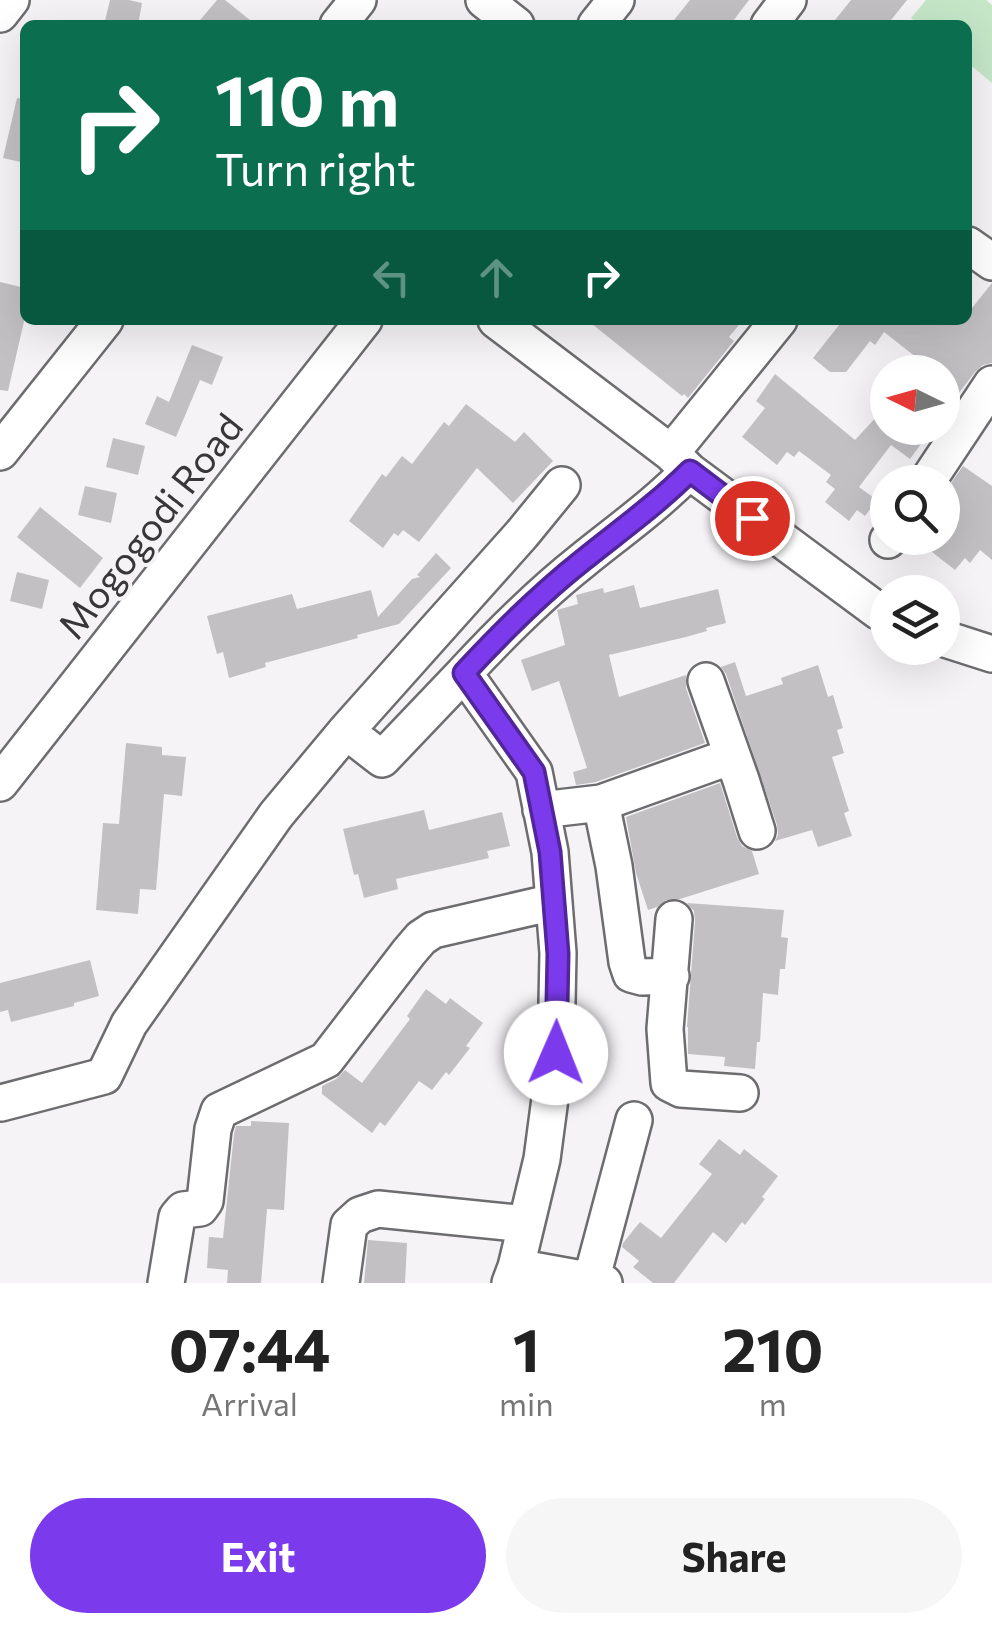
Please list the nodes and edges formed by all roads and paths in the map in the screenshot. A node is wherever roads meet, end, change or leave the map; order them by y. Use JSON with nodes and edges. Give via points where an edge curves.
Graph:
{"nodes":[{"id":1,"x":11,"y":0,"type":"edge"},
{"id":2,"x":358,"y":0,"type":"edge"},
{"id":3,"x":484,"y":0,"type":"edge"},
{"id":4,"x":616,"y":0,"type":"edge"},
{"id":5,"x":788,"y":0,"type":"edge"},
{"id":6,"x":0,"y":14,"type":"edge"},
{"id":7,"x":342,"y":20,"type":"edge"},
{"id":8,"x":510,"y":20,"type":"edge"},
{"id":9,"x":600,"y":20,"type":"edge"},
{"id":10,"x":773,"y":20,"type":"edge"},
{"id":11,"x":101,"y":325,"type":"edge"},
{"id":12,"x":360,"y":325,"type":"edge"},
{"id":13,"x":502,"y":325,"type":"edge"},
{"id":14,"x":776,"y":325,"type":"edge"},
{"id":15,"x":992,"y":384,"type":"edge"},
{"id":16,"x":0,"y":452,"type":"edge"},
{"id":17,"x":680,"y":462,"type":"junction"},
{"id":18,"x":938,"y":465,"type":"edge"},
{"id":19,"x":562,"y":485,"type":"dead end"},
{"id":20,"x":870,"y":605,"type":"edge"},
{"id":21,"x":960,"y":644,"type":"edge"},
{"id":22,"x":992,"y":654,"type":"edge"},
{"id":23,"x":464,"y":673,"type":"junction"},
{"id":24,"x":706,"y":681,"type":"dead end"},
{"id":25,"x":346,"y":731,"type":"junction"},
{"id":26,"x":732,"y":756,"type":"junction"},
{"id":27,"x":0,"y":783,"type":"edge"},
{"id":28,"x":600,"y":803,"type":"junction"},
{"id":29,"x":541,"y":810,"type":"junction"},
{"id":30,"x":757,"y":832,"type":"dead end"},
{"id":31,"x":554,"y":902,"type":"junction"},
{"id":32,"x":674,"y":919,"type":"dead end"},
{"id":33,"x":671,"y":976,"type":"junction"},
{"id":34,"x":740,"y":1093,"type":"dead end"},
{"id":35,"x":2,"y":1103,"type":"edge"},
{"id":36,"x":634,"y":1120,"type":"dead end"},
{"id":37,"x":526,"y":1224,"type":"junction"},
{"id":38,"x":513,"y":1275,"type":"edge"},
{"id":39,"x":597,"y":1282,"type":"edge"},
{"id":40,"x":166,"y":1283,"type":"edge"},
{"id":41,"x":341,"y":1283,"type":"edge"}],
"edges":[{"from":1,"to":6,"type":"street"},
{"from":2,"to":7,"type":"street"},
{"from":3,"to":8,"type":"street"},
{"from":4,"to":9,"type":"street"},
{"from":5,"to":10,"type":"street"},
{"from":11,"to":16,"type":"street"},
{"from":12,"to":27,"type":"street","name":"Mogogodi Road"},
{"from":13,"to":17,"type":"street"},
{"from":14,"to":17,"type":"street"},
{"from":15,"to":18,"type":"street"},
{"from":17,"to":20,"type":"street"},
{"from":17,"to":23,"type":"street","via":[[641,516],[518,615]]},
{"from":19,"to":25,"type":"street"},
{"from":21,"to":22,"type":"street"},
{"from":23,"to":25,"type":"street","via":[[382,760]]},
{"from":23,"to":29,"type":"street","via":[[534,772]]},
{"from":24,"to":26,"type":"street"},
{"from":25,"to":35,"type":"street","via":[[276,816],[129,1024],[104,1076]]},
{"from":26,"to":28,"type":"street"},
{"from":26,"to":30,"type":"street"},
{"from":28,"to":29,"type":"street"},
{"from":28,"to":33,"type":"street","via":[[631,974]]},
{"from":29,"to":31,"type":"street"},
{"from":31,"to":37,"type":"street","via":[[556,1053]]},
{"from":31,"to":40,"type":"street","via":[[433,930],[326,1060],[218,1111],[204,1201],[177,1217]]},
{"from":32,"to":33,"type":"street"},
{"from":33,"to":34,"type":"street","via":[[668,1083]]},
{"from":36,"to":39,"type":"street"},
{"from":37,"to":38,"type":"street"},
{"from":37,"to":41,"type":"street","via":[[378,1209],[349,1225]]},
{"from":38,"to":39,"type":"street"}]}
